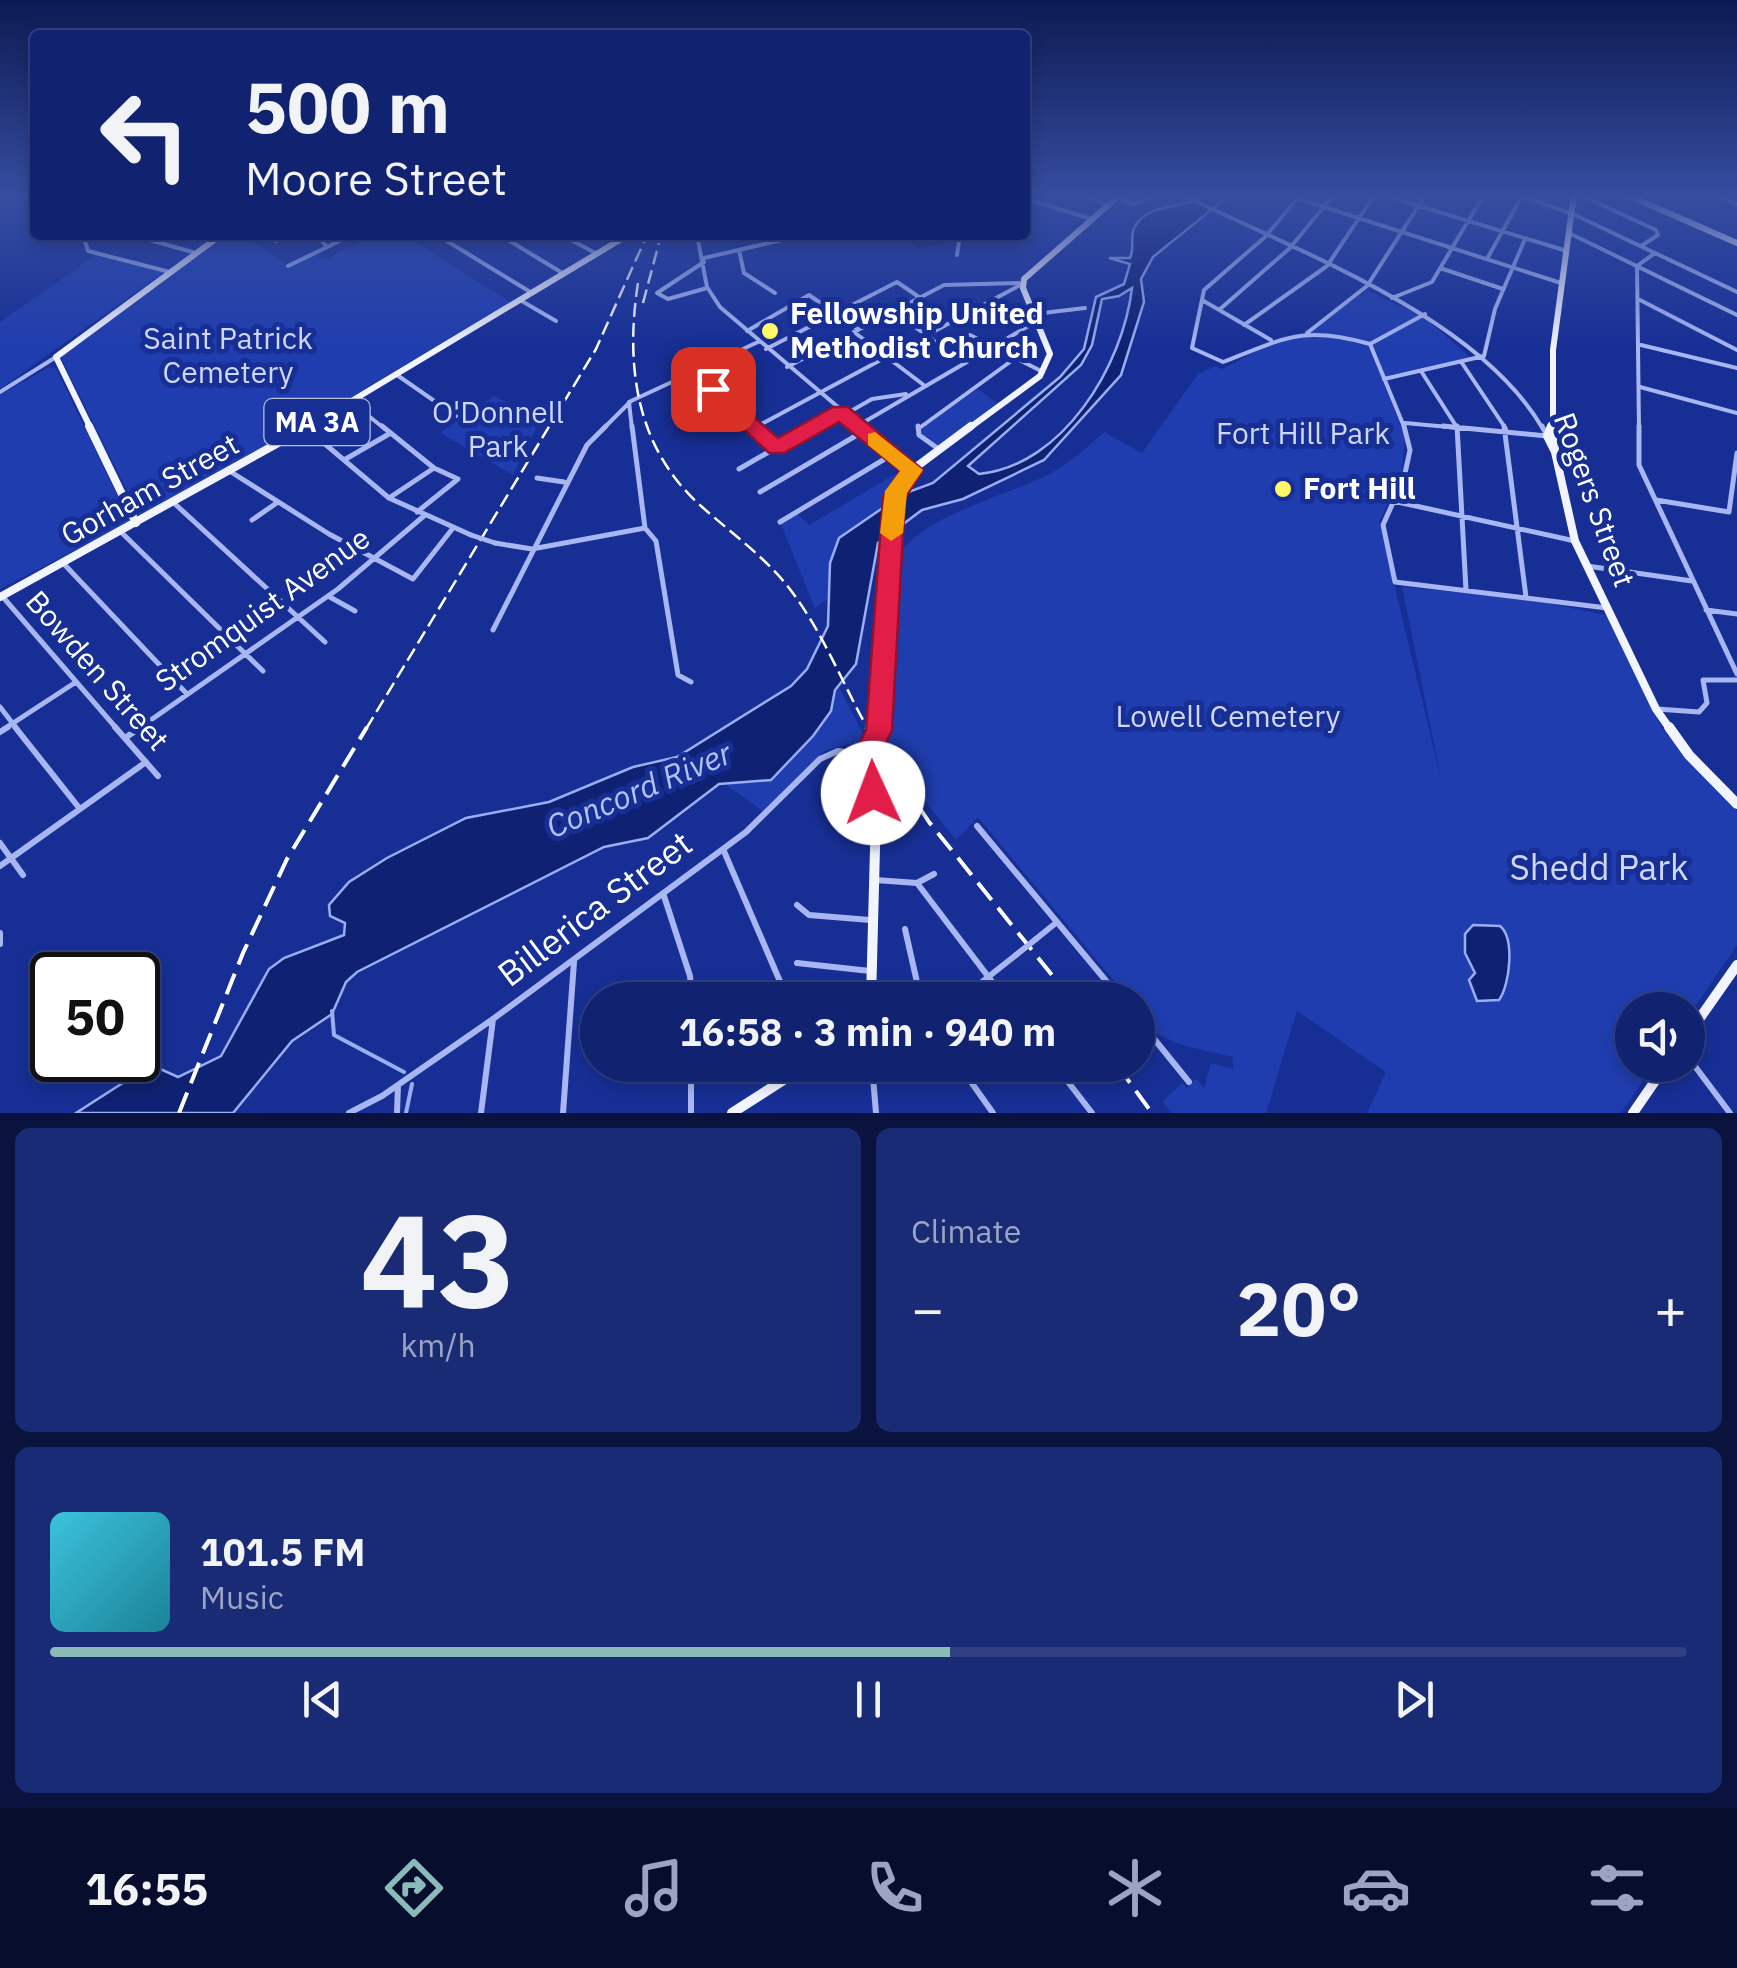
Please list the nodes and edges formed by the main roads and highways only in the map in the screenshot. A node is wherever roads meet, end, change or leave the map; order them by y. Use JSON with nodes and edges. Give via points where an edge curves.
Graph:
{"nodes":[{"id":1,"x":206,"y":246,"type":"edge"},
{"id":2,"x":608,"y":246,"type":"edge"},
{"id":3,"x":1062,"y":246,"type":"edge"},
{"id":4,"x":1568,"y":246,"type":"edge"},
{"id":5,"x":1553,"y":421,"type":"junction"},
{"id":6,"x":1555,"y":452,"type":"junction"},
{"id":7,"x":136,"y":523,"type":"junction"},
{"id":8,"x":1,"y":597,"type":"edge"},
{"id":9,"x":1737,"y":804,"type":"edge"},
{"id":10,"x":1737,"y":965,"type":"edge"},
{"id":11,"x":870,"y":982,"type":"edge"},
{"id":12,"x":1705,"y":1011,"type":"edge"},
{"id":13,"x":780,"y":1082,"type":"edge"},
{"id":14,"x":1654,"y":1082,"type":"edge"},
{"id":15,"x":732,"y":1113,"type":"edge"},
{"id":16,"x":1633,"y":1113,"type":"edge"}],
"edges":[{"from":1,"to":7,"type":"main road","via":[[56,357]]},
{"from":2,"to":7,"type":"main road","name":"Gorham Street","number":"MA 3A"},
{"from":3,"to":11,"type":"main road","via":[[1022,284],[1050,354],[1043,372],[912,470],[894,497],[879,730],[866,755],[876,810]]},
{"from":4,"to":5,"type":"main road","via":[[1552,368]]},
{"from":5,"to":6,"type":"main road"},
{"from":5,"to":6,"type":"main road","name":"Rogers Street","via":[[1546,436]]},
{"from":6,"to":9,"type":"main road","name":"Rogers Street","via":[[1575,540],[1656,709]]},
{"from":7,"to":8,"type":"main road","name":"Gorham Street","number":"MA 3A"},
{"from":10,"to":12,"type":"main road"},
{"from":13,"to":15,"type":"main road"},
{"from":14,"to":16,"type":"main road"}]}
